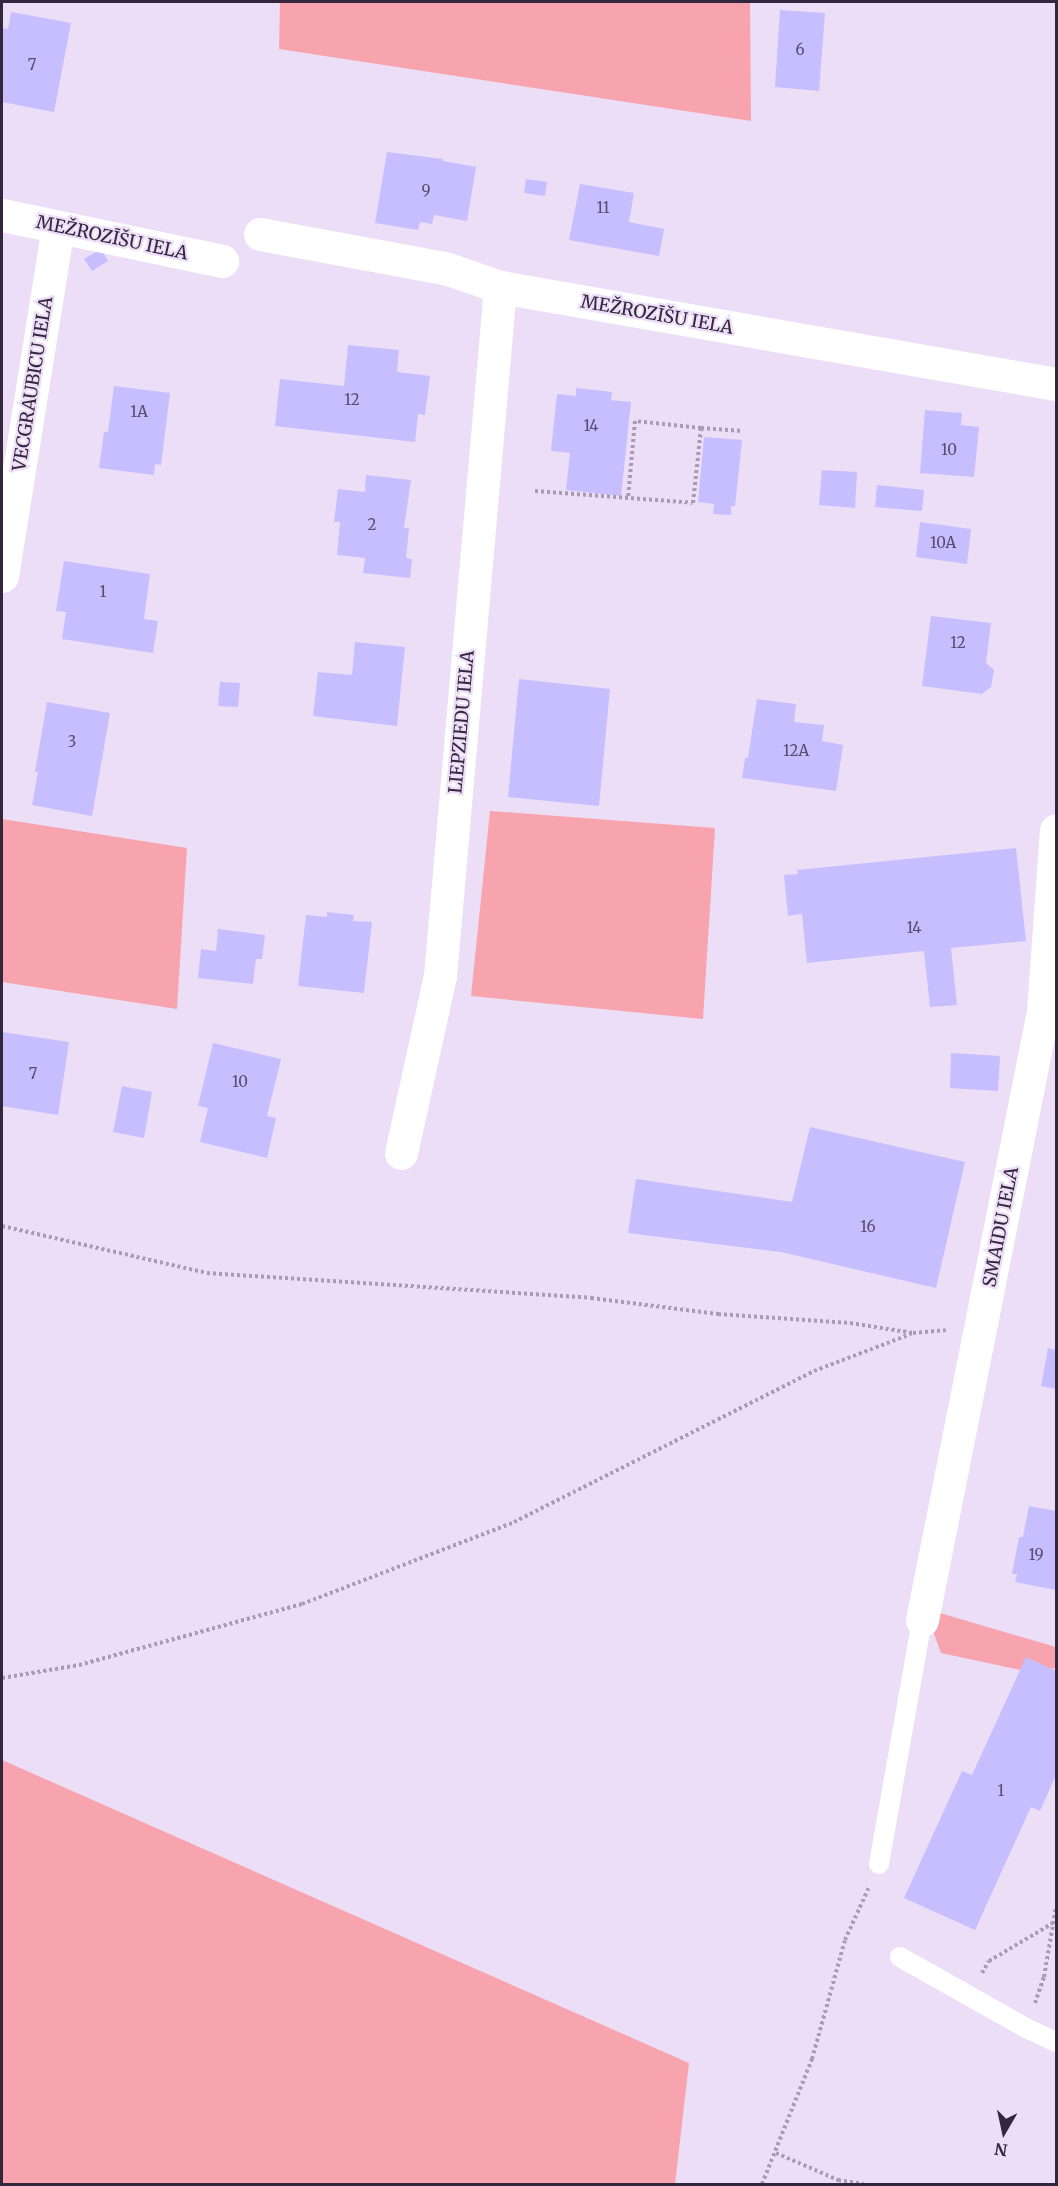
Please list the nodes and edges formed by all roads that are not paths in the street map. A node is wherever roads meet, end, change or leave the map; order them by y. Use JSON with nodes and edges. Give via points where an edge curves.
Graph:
{"nodes":[{"id":1,"x":2,"y":215,"type":"edge"},
{"id":2,"x":58,"y":226,"type":"junction"},
{"id":3,"x":260,"y":234,"type":"dead end"},
{"id":4,"x":222,"y":261,"type":"dead end"},
{"id":5,"x":500,"y":287,"type":"junction"},
{"id":6,"x":1056,"y":384,"type":"edge"},
{"id":7,"x":2,"y":576,"type":"edge"},
{"id":8,"x":1056,"y":830,"type":"edge"},
{"id":9,"x":401,"y":1153,"type":"dead end"},
{"id":10,"x":922,"y":1620,"type":"joint"},
{"id":11,"x":879,"y":1864,"type":"road end"},
{"id":12,"x":900,"y":1957,"type":"dead end"},
{"id":13,"x":1056,"y":2042,"type":"edge"}],
"edges":[{"from":1,"to":2,"type":"street","name":"MEŽROZĪŠU IELA"},
{"from":2,"to":4,"type":"street","name":"MEŽROZĪŠU IELA"},
{"from":2,"to":7,"type":"street","name":"VECGRAUBICU IELA"},
{"from":3,"to":5,"type":"street","name":"MEŽROZĪŠU IELA","via":[[448,269]]},
{"from":5,"to":6,"type":"street","name":"MEŽROZĪŠU IELA"},
{"from":5,"to":9,"type":"street","name":"LIEPZIEDU IELA","via":[[440,976]]},
{"from":8,"to":10,"type":"street","name":"SMAIDU IELA","via":[[1043,1011]]},
{"from":10,"to":11,"type":"lane"},
{"from":12,"to":13,"type":"lane"}]}
